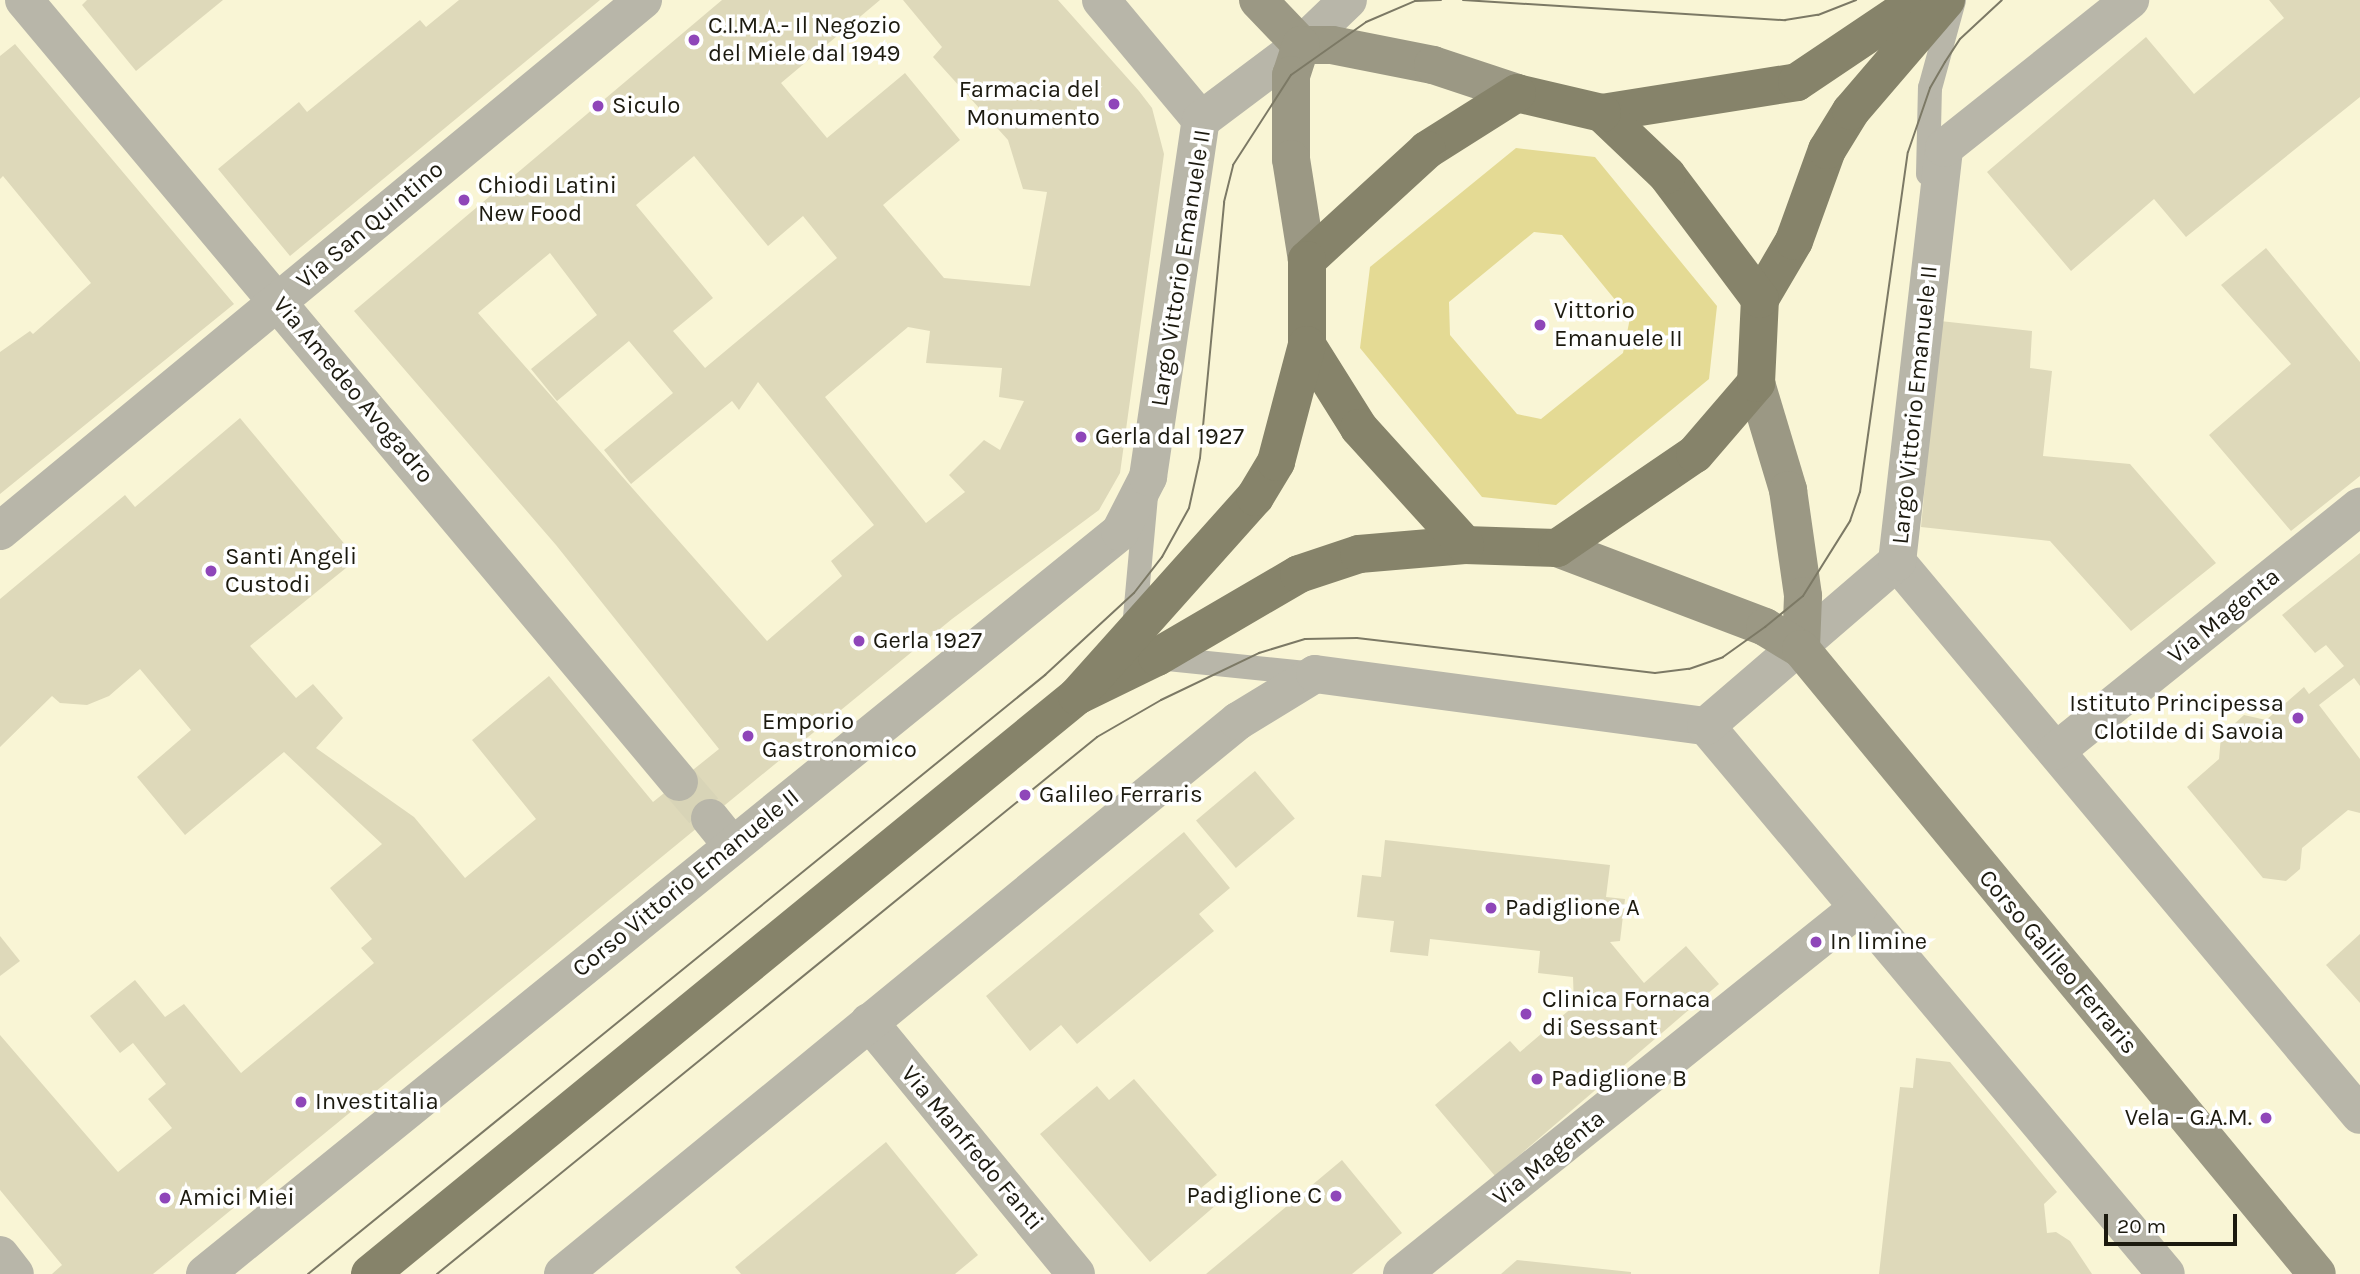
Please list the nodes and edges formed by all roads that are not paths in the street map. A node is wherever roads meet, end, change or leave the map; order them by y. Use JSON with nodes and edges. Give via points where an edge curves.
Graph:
{"nodes":[{"id":1,"x":24,"y":0,"type":"edge"},
{"id":2,"x":643,"y":0,"type":"edge"},
{"id":3,"x":1101,"y":0,"type":"edge"},
{"id":4,"x":1258,"y":0,"type":"edge"},
{"id":5,"x":1348,"y":0,"type":"edge"},
{"id":6,"x":1919,"y":0,"type":"edge"},
{"id":7,"x":1946,"y":0,"type":"edge"},
{"id":8,"x":1954,"y":0,"type":"edge"},
{"id":9,"x":2130,"y":0,"type":"edge"},
{"id":10,"x":1301,"y":45,"type":"junction"},
{"id":11,"x":1517,"y":93,"type":"junction"},
{"id":12,"x":1602,"y":113,"type":"junction"},
{"id":13,"x":1201,"y":120,"type":"junction"},
{"id":14,"x":1934,"y":238,"type":"junction"},
{"id":15,"x":1307,"y":260,"type":"junction"},
{"id":16,"x":1760,"y":299,"type":"junction"},
{"id":17,"x":278,"y":301,"type":"junction"},
{"id":18,"x":1307,"y":345,"type":"junction"},
{"id":19,"x":1756,"y":383,"type":"junction"},
{"id":20,"x":1148,"y":477,"type":"junction"},
{"id":21,"x":2360,"y":507,"type":"edge"},
{"id":22,"x":0,"y":531,"type":"edge"},
{"id":23,"x":1465,"y":545,"type":"junction"},
{"id":24,"x":1557,"y":548,"type":"junction"},
{"id":25,"x":1897,"y":562,"type":"junction"},
{"id":26,"x":1146,"y":643,"type":"junction"},
{"id":27,"x":1801,"y":649,"type":"junction"},
{"id":28,"x":1315,"y":674,"type":"junction"},
{"id":29,"x":1706,"y":726,"type":"junction"},
{"id":30,"x":2056,"y":751,"type":"junction"},
{"id":31,"x":680,"y":782,"type":"tunnel mouth"},
{"id":32,"x":1858,"y":908,"type":"junction"},
{"id":33,"x":869,"y":1023,"type":"junction"},
{"id":34,"x":2360,"y":1115,"type":"edge"},
{"id":35,"x":0,"y":1255,"type":"edge"},
{"id":36,"x":15,"y":1274,"type":"edge"},
{"id":37,"x":205,"y":1274,"type":"edge"},
{"id":38,"x":370,"y":1274,"type":"edge"},
{"id":39,"x":563,"y":1274,"type":"edge"},
{"id":40,"x":1076,"y":1274,"type":"edge"},
{"id":41,"x":1402,"y":1274,"type":"edge"},
{"id":42,"x":2166,"y":1274,"type":"edge"},
{"id":43,"x":2317,"y":1274,"type":"edge"}],
"edges":[{"from":1,"to":17,"type":"street","name":"Via Amedeo Avogadro"},
{"from":2,"to":17,"type":"street","name":"Via San Quintino"},
{"from":3,"to":13,"type":"street"},
{"from":4,"to":10,"type":"main road"},
{"from":5,"to":10,"type":"street","name":"Largo Vittorio Emanuele II"},
{"from":6,"to":12,"type":"main road","via":[[1797,82]]},
{"from":7,"to":16,"type":"main road","via":[[1851,111],[1827,150],[1794,241]]},
{"from":8,"to":14,"type":"lane","via":[[1930,88],[1926,146]]},
{"from":9,"to":14,"type":"street","name":"Largo Vittorio Emanuele II","via":[[1944,148]]},
{"from":10,"to":11,"type":"main road","via":[[1332,45],[1433,65]]},
{"from":10,"to":13,"type":"street","name":"Largo Vittorio Emanuele II"},
{"from":10,"to":15,"type":"main road","via":[[1291,75],[1290,159]]},
{"from":11,"to":12,"type":"main road"},
{"from":11,"to":15,"type":"main road","via":[[1427,150]]},
{"from":12,"to":16,"type":"main road","via":[[1667,176]]},
{"from":13,"to":20,"type":"street","name":"Largo Vittorio Emanuele II"},
{"from":14,"to":25,"type":"street","name":"Largo Vittorio Emanuele II"},
{"from":15,"to":18,"type":"main road"},
{"from":16,"to":19,"type":"main road"},
{"from":17,"to":22,"type":"street","name":"Via San Quintino"},
{"from":17,"to":31,"type":"street","name":"Via Amedeo Avogadro"},
{"from":18,"to":23,"type":"main road","via":[[1359,428]]},
{"from":18,"to":26,"type":"main road","via":[[1276,462]]},
{"from":19,"to":24,"type":"main road","via":[[1695,454]]},
{"from":19,"to":27,"type":"main road","via":[[1788,490],[1804,596]]},
{"from":20,"to":26,"type":"lane"},
{"from":20,"to":37,"type":"street","name":"Corso Vittorio Emanuele II","via":[[1120,532],[721,832]]},
{"from":21,"to":30,"type":"street","name":"Via Magenta"},
{"from":23,"to":24,"type":"main road"},
{"from":23,"to":26,"type":"main road","via":[[1359,554],[1299,574]]},
{"from":24,"to":27,"type":"main road","name":"Corso Galileo Ferraris","via":[[1765,627]]},
{"from":25,"to":27,"type":"street","name":"Largo Vittorio Emanuele II"},
{"from":25,"to":30,"type":"street"},
{"from":26,"to":28,"type":"lane"},
{"from":26,"to":38,"type":"main road"},
{"from":27,"to":29,"type":"street","name":"Largo Vittorio Emanuele II"},
{"from":27,"to":43,"type":"main road","name":"Corso Galileo Ferraris"},
{"from":28,"to":29,"type":"street"},
{"from":28,"to":33,"type":"street","via":[[1238,721]]},
{"from":29,"to":32,"type":"street"},
{"from":30,"to":34,"type":"street"},
{"from":32,"to":41,"type":"street","name":"Via Magenta"},
{"from":32,"to":42,"type":"street"},
{"from":33,"to":39,"type":"street"},
{"from":33,"to":40,"type":"street","name":"Via Manfredo Fanti"},
{"from":35,"to":36,"type":"street"}]}
